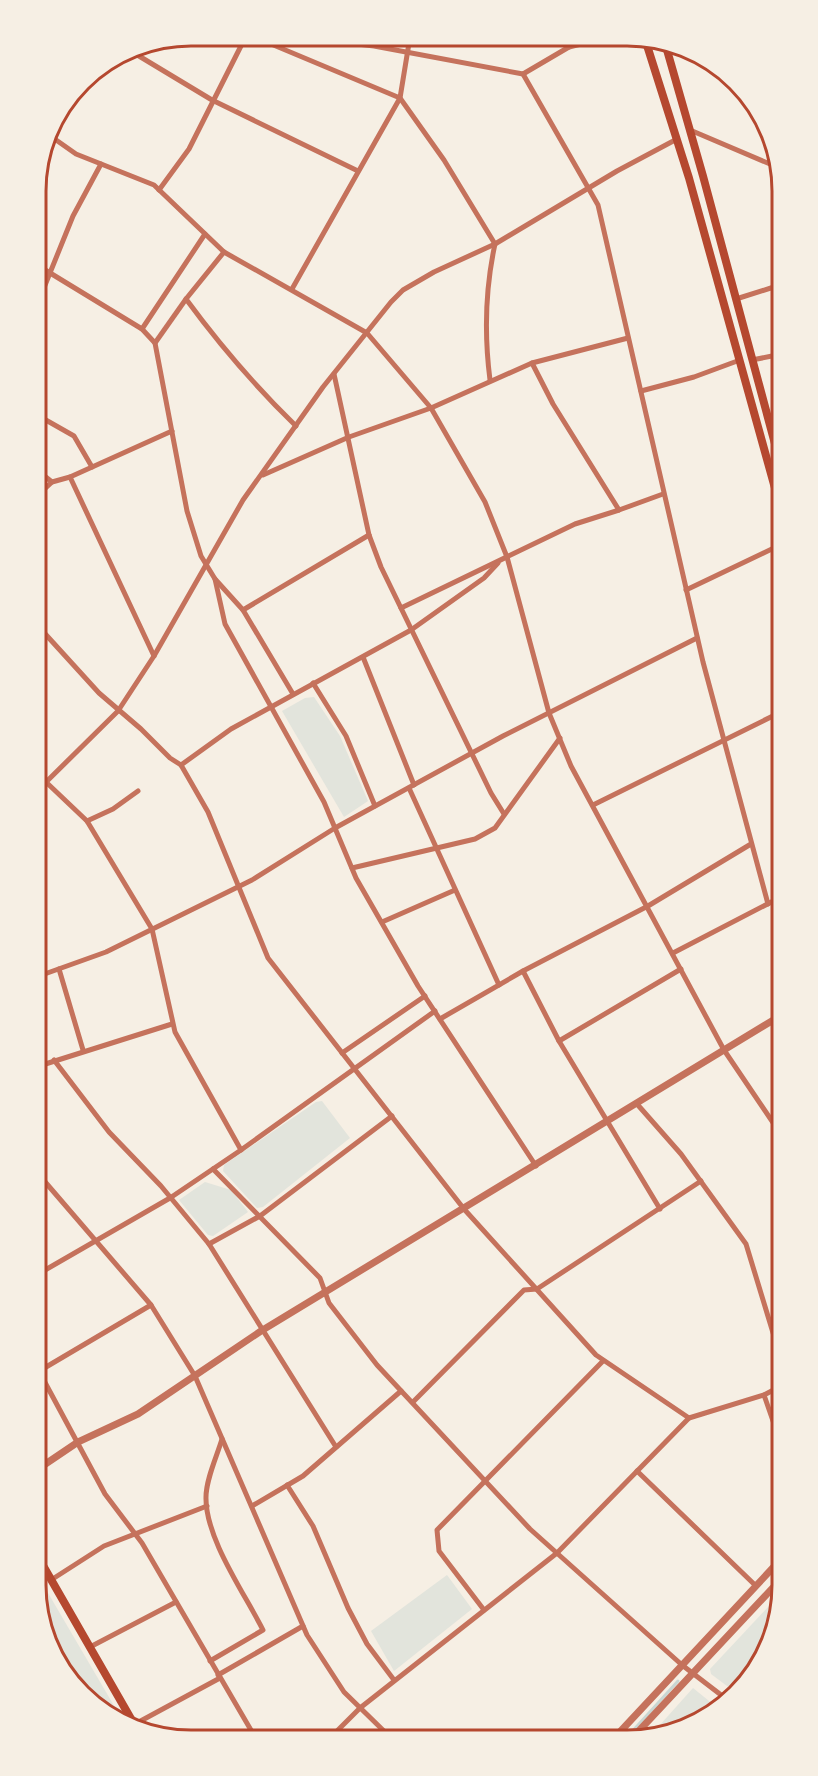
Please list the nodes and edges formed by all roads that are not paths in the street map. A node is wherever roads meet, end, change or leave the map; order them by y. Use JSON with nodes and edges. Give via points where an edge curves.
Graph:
{"nodes":[{"id":1,"x":410,"y":46,"type":"edge"},
{"id":2,"x":573,"y":46,"type":"edge"},
{"id":3,"x":240,"y":47,"type":"edge"},
{"id":4,"x":278,"y":47,"type":"edge"},
{"id":5,"x":366,"y":47,"type":"edge"},
{"id":6,"x":569,"y":47,"type":"joint"},
{"id":7,"x":648,"y":48,"type":"edge"},
{"id":8,"x":410,"y":53,"type":"junction"},
{"id":9,"x":668,"y":53,"type":"edge"},
{"id":10,"x":140,"y":56,"type":"edge"},
{"id":11,"x":523,"y":74,"type":"junction"},
{"id":12,"x":400,"y":98,"type":"junction"},
{"id":13,"x":212,"y":100,"type":"junction"},
{"id":14,"x":690,"y":130,"type":"junction"},
{"id":15,"x":677,"y":139,"type":"junction"},
{"id":16,"x":56,"y":140,"type":"edge"},
{"id":17,"x":768,"y":162,"type":"edge"},
{"id":18,"x":101,"y":164,"type":"junction"},
{"id":19,"x":358,"y":171,"type":"junction"},
{"id":20,"x":588,"y":187,"type":"junction"},
{"id":21,"x":159,"y":190,"type":"junction"},
{"id":22,"x":206,"y":234,"type":"junction"},
{"id":23,"x":495,"y":244,"type":"junction"},
{"id":24,"x":224,"y":252,"type":"junction"},
{"id":25,"x":47,"y":271,"type":"edge"},
{"id":26,"x":51,"y":274,"type":"junction"},
{"id":27,"x":47,"y":283,"type":"edge"},
{"id":28,"x":772,"y":288,"type":"edge"},
{"id":29,"x":292,"y":290,"type":"junction"},
{"id":30,"x":186,"y":299,"type":"junction"},
{"id":31,"x":736,"y":299,"type":"junction"},
{"id":32,"x":142,"y":329,"type":"junction"},
{"id":33,"x":367,"y":333,"type":"junction"},
{"id":34,"x":628,"y":339,"type":"junction"},
{"id":35,"x":155,"y":343,"type":"junction"},
{"id":36,"x":772,"y":356,"type":"edge"},
{"id":37,"x":741,"y":360,"type":"junction"},
{"id":38,"x":752,"y":360,"type":"junction"},
{"id":39,"x":532,"y":363,"type":"junction"},
{"id":40,"x":334,"y":374,"type":"junction"},
{"id":41,"x":490,"y":380,"type":"junction"},
{"id":42,"x":641,"y":391,"type":"junction"},
{"id":43,"x":432,"y":408,"type":"junction"},
{"id":44,"x":47,"y":421,"type":"edge"},
{"id":45,"x":296,"y":426,"type":"junction"},
{"id":46,"x":172,"y":431,"type":"junction"},
{"id":47,"x":772,"y":432,"type":"edge"},
{"id":48,"x":349,"y":436,"type":"junction"},
{"id":49,"x":92,"y":467,"type":"junction"},
{"id":50,"x":263,"y":475,"type":"junction"},
{"id":51,"x":772,"y":476,"type":"edge"},
{"id":52,"x":70,"y":477,"type":"junction"},
{"id":53,"x":47,"y":478,"type":"edge"},
{"id":54,"x":52,"y":482,"type":"junction"},
{"id":55,"x":47,"y":487,"type":"edge"},
{"id":56,"x":663,"y":494,"type":"junction"},
{"id":57,"x":619,"y":510,"type":"junction"},
{"id":58,"x":369,"y":536,"type":"junction"},
{"id":59,"x":772,"y":549,"type":"edge"},
{"id":60,"x":507,"y":557,"type":"junction"},
{"id":61,"x":498,"y":562,"type":"junction"},
{"id":62,"x":206,"y":563,"type":"junction"},
{"id":63,"x":215,"y":579,"type":"junction"},
{"id":64,"x":686,"y":590,"type":"junction"},
{"id":65,"x":401,"y":608,"type":"junction"},
{"id":66,"x":243,"y":610,"type":"junction"},
{"id":67,"x":411,"y":630,"type":"junction"},
{"id":68,"x":47,"y":635,"type":"edge"},
{"id":69,"x":697,"y":638,"type":"junction"},
{"id":70,"x":154,"y":656,"type":"junction"},
{"id":71,"x":363,"y":657,"type":"junction"},
{"id":72,"x":313,"y":683,"type":"junction"},
{"id":73,"x":293,"y":694,"type":"junction"},
{"id":74,"x":270,"y":706,"type":"junction"},
{"id":75,"x":118,"y":711,"type":"junction"},
{"id":76,"x":549,"y":713,"type":"junction"},
{"id":77,"x":772,"y":716,"type":"edge"},
{"id":78,"x":560,"y":738,"type":"junction"},
{"id":79,"x":723,"y":740,"type":"junction"},
{"id":80,"x":472,"y":753,"type":"junction"},
{"id":81,"x":181,"y":765,"type":"junction"},
{"id":82,"x":47,"y":783,"type":"joint"},
{"id":83,"x":412,"y":786,"type":"junction"},
{"id":84,"x":138,"y":791,"type":"dead end"},
{"id":85,"x":592,"y":805,"type":"junction"},
{"id":86,"x":375,"y":806,"type":"junction"},
{"id":87,"x":504,"y":814,"type":"junction"},
{"id":88,"x":87,"y":821,"type":"junction"},
{"id":89,"x":335,"y":828,"type":"junction"},
{"id":90,"x":751,"y":844,"type":"junction"},
{"id":91,"x":437,"y":850,"type":"junction"},
{"id":92,"x":352,"y":868,"type":"junction"},
{"id":93,"x":239,"y":886,"type":"junction"},
{"id":94,"x":455,"y":890,"type":"junction"},
{"id":95,"x":771,"y":902,"type":"edge"},
{"id":96,"x":768,"y":904,"type":"junction"},
{"id":97,"x":648,"y":906,"type":"junction"},
{"id":98,"x":382,"y":922,"type":"junction"},
{"id":99,"x":152,"y":929,"type":"junction"},
{"id":100,"x":673,"y":953,"type":"junction"},
{"id":101,"x":59,"y":969,"type":"junction"},
{"id":102,"x":681,"y":969,"type":"junction"},
{"id":103,"x":523,"y":971,"type":"junction"},
{"id":104,"x":46,"y":973,"type":"edge"},
{"id":105,"x":499,"y":985,"type":"junction"},
{"id":106,"x":425,"y":996,"type":"junction"},
{"id":107,"x":435,"y":1011,"type":"junction"},
{"id":108,"x":440,"y":1019,"type":"junction"},
{"id":109,"x":771,"y":1021,"type":"edge"},
{"id":110,"x":172,"y":1024,"type":"junction"},
{"id":111,"x":559,"y":1041,"type":"junction"},
{"id":112,"x":83,"y":1050,"type":"junction"},
{"id":113,"x":724,"y":1050,"type":"junction"},
{"id":114,"x":342,"y":1053,"type":"junction"},
{"id":115,"x":54,"y":1060,"type":"junction"},
{"id":116,"x":46,"y":1063,"type":"edge"},
{"id":117,"x":353,"y":1067,"type":"junction"},
{"id":118,"x":637,"y":1104,"type":"junction"},
{"id":119,"x":392,"y":1116,"type":"junction"},
{"id":120,"x":771,"y":1120,"type":"edge"},
{"id":121,"x":607,"y":1122,"type":"junction"},
{"id":122,"x":241,"y":1150,"type":"junction"},
{"id":123,"x":536,"y":1166,"type":"junction"},
{"id":124,"x":213,"y":1169,"type":"junction"},
{"id":125,"x":701,"y":1181,"type":"junction"},
{"id":126,"x":46,"y":1183,"type":"edge"},
{"id":127,"x":170,"y":1198,"type":"junction"},
{"id":128,"x":464,"y":1209,"type":"junction"},
{"id":129,"x":660,"y":1209,"type":"junction"},
{"id":130,"x":260,"y":1216,"type":"junction"},
{"id":131,"x":97,"y":1242,"type":"junction"},
{"id":132,"x":209,"y":1244,"type":"junction"},
{"id":133,"x":46,"y":1270,"type":"edge"},
{"id":134,"x":537,"y":1289,"type":"junction"},
{"id":135,"x":325,"y":1292,"type":"junction"},
{"id":136,"x":151,"y":1305,"type":"junction"},
{"id":137,"x":771,"y":1327,"type":"edge"},
{"id":138,"x":261,"y":1330,"type":"junction"},
{"id":139,"x":603,"y":1361,"type":"junction"},
{"id":140,"x":46,"y":1366,"type":"edge"},
{"id":141,"x":195,"y":1376,"type":"junction"},
{"id":142,"x":46,"y":1386,"type":"edge"},
{"id":143,"x":401,"y":1391,"type":"junction"},
{"id":144,"x":771,"y":1391,"type":"edge"},
{"id":145,"x":764,"y":1395,"type":"junction"},
{"id":146,"x":413,"y":1402,"type":"junction"},
{"id":147,"x":771,"y":1416,"type":"edge"},
{"id":148,"x":690,"y":1418,"type":"junction"},
{"id":149,"x":222,"y":1438,"type":"junction"},
{"id":150,"x":78,"y":1442,"type":"junction"},
{"id":151,"x":336,"y":1447,"type":"junction"},
{"id":152,"x":46,"y":1464,"type":"edge"},
{"id":153,"x":637,"y":1471,"type":"junction"},
{"id":154,"x":487,"y":1480,"type":"junction"},
{"id":155,"x":287,"y":1485,"type":"junction"},
{"id":156,"x":207,"y":1506,"type":"junction"},
{"id":157,"x":252,"y":1506,"type":"junction"},
{"id":158,"x":135,"y":1533,"type":"junction"},
{"id":159,"x":557,"y":1553,"type":"junction"},
{"id":160,"x":771,"y":1570,"type":"edge"},
{"id":161,"x":46,"y":1572,"type":"edge"},
{"id":162,"x":51,"y":1580,"type":"junction"},
{"id":163,"x":756,"y":1587,"type":"junction"},
{"id":164,"x":771,"y":1590,"type":"edge"},
{"id":165,"x":176,"y":1602,"type":"junction"},
{"id":166,"x":484,"y":1610,"type":"junction"},
{"id":167,"x":303,"y":1626,"type":"junction"},
{"id":168,"x":90,"y":1647,"type":"junction"},
{"id":169,"x":210,"y":1661,"type":"junction"},
{"id":170,"x":682,"y":1665,"type":"junction"},
{"id":171,"x":692,"y":1673,"type":"junction"},
{"id":172,"x":219,"y":1676,"type":"junction"},
{"id":173,"x":394,"y":1680,"type":"junction"},
{"id":174,"x":721,"y":1695,"type":"edge"},
{"id":175,"x":360,"y":1708,"type":"junction"},
{"id":176,"x":131,"y":1716,"type":"edge"},
{"id":177,"x":141,"y":1720,"type":"edge"},
{"id":178,"x":641,"y":1728,"type":"edge"},
{"id":179,"x":251,"y":1730,"type":"edge"},
{"id":180,"x":338,"y":1730,"type":"edge"},
{"id":181,"x":382,"y":1730,"type":"edge"},
{"id":182,"x":622,"y":1730,"type":"edge"}],
"edges":[{"from":1,"to":8,"type":"street"},
{"from":2,"to":6,"type":"street"},
{"from":3,"to":13,"type":"street"},
{"from":4,"to":12,"type":"street"},
{"from":5,"to":8,"type":"street"},
{"from":6,"to":11,"type":"street"},
{"from":7,"to":15,"type":"main road"},
{"from":8,"to":11,"type":"street"},
{"from":8,"to":12,"type":"street"},
{"from":9,"to":14,"type":"main road"},
{"from":10,"to":13,"type":"street"},
{"from":11,"to":20,"type":"street"},
{"from":12,"to":19,"type":"street"},
{"from":12,"to":23,"type":"street","via":[[444,160]]},
{"from":13,"to":19,"type":"street"},
{"from":13,"to":21,"type":"street","via":[[189,149]]},
{"from":14,"to":17,"type":"street"},
{"from":14,"to":31,"type":"main road"},
{"from":15,"to":20,"type":"street"},
{"from":15,"to":37,"type":"main road"},
{"from":16,"to":18,"type":"street"},
{"from":18,"to":21,"type":"street"},
{"from":18,"to":26,"type":"street","via":[[76,210]]},
{"from":19,"to":29,"type":"street"},
{"from":20,"to":23,"type":"street"},
{"from":20,"to":34,"type":"street","via":[[598,205]]},
{"from":21,"to":22,"type":"street"},
{"from":22,"to":24,"type":"street"},
{"from":22,"to":32,"type":"street"},
{"from":23,"to":33,"type":"street","via":[[403,290]]},
{"from":23,"to":41,"type":"street","via":[[488,278],[485,337]]},
{"from":24,"to":29,"type":"street"},
{"from":24,"to":30,"type":"street"},
{"from":25,"to":26,"type":"street"},
{"from":26,"to":27,"type":"street"},
{"from":26,"to":32,"type":"street"},
{"from":28,"to":31,"type":"street"},
{"from":29,"to":33,"type":"street"},
{"from":30,"to":35,"type":"street"},
{"from":30,"to":45,"type":"street"},
{"from":31,"to":38,"type":"main road"},
{"from":32,"to":35,"type":"street"},
{"from":33,"to":40,"type":"street"},
{"from":33,"to":43,"type":"street"},
{"from":34,"to":39,"type":"street"},
{"from":34,"to":42,"type":"street"},
{"from":35,"to":46,"type":"street"},
{"from":36,"to":38,"type":"street"},
{"from":37,"to":42,"type":"street"},
{"from":37,"to":51,"type":"main road"},
{"from":38,"to":47,"type":"main road"},
{"from":39,"to":41,"type":"street"},
{"from":39,"to":57,"type":"street"},
{"from":40,"to":45,"type":"street"},
{"from":40,"to":48,"type":"street"},
{"from":41,"to":43,"type":"street"},
{"from":42,"to":56,"type":"street"},
{"from":43,"to":48,"type":"street"},
{"from":43,"to":60,"type":"street","via":[[485,502]]},
{"from":44,"to":49,"type":"street","via":[[74,436]]},
{"from":45,"to":50,"type":"street"},
{"from":46,"to":49,"type":"street"},
{"from":46,"to":62,"type":"street","via":[[193,535]]},
{"from":48,"to":50,"type":"street"},
{"from":48,"to":58,"type":"street"},
{"from":49,"to":52,"type":"street"},
{"from":50,"to":62,"type":"street","via":[[243,500]]},
{"from":52,"to":54,"type":"street"},
{"from":52,"to":70,"type":"street"},
{"from":53,"to":54,"type":"street"},
{"from":54,"to":55,"type":"street"},
{"from":56,"to":57,"type":"street"},
{"from":56,"to":64,"type":"street"},
{"from":57,"to":60,"type":"street","via":[[575,524]]},
{"from":58,"to":65,"type":"street"},
{"from":58,"to":66,"type":"street"},
{"from":59,"to":64,"type":"street"},
{"from":60,"to":61,"type":"street"},
{"from":60,"to":76,"type":"street"},
{"from":61,"to":65,"type":"street"},
{"from":61,"to":67,"type":"street","via":[[484,578]]},
{"from":62,"to":63,"type":"street"},
{"from":62,"to":70,"type":"street"},
{"from":63,"to":66,"type":"street"},
{"from":63,"to":74,"type":"street","via":[[225,624]]},
{"from":64,"to":69,"type":"street"},
{"from":65,"to":67,"type":"street"},
{"from":66,"to":73,"type":"street"},
{"from":67,"to":71,"type":"street"},
{"from":67,"to":80,"type":"street"},
{"from":68,"to":75,"type":"street"},
{"from":69,"to":76,"type":"street"},
{"from":69,"to":79,"type":"street"},
{"from":70,"to":75,"type":"street"},
{"from":71,"to":72,"type":"street"},
{"from":71,"to":83,"type":"street"},
{"from":72,"to":73,"type":"street"},
{"from":72,"to":86,"type":"street","via":[[346,736]]},
{"from":73,"to":74,"type":"street"},
{"from":74,"to":81,"type":"street"},
{"from":74,"to":89,"type":"street"},
{"from":75,"to":81,"type":"street"},
{"from":75,"to":82,"type":"street"},
{"from":76,"to":78,"type":"street"},
{"from":76,"to":80,"type":"street"},
{"from":77,"to":79,"type":"street"},
{"from":78,"to":85,"type":"street"},
{"from":78,"to":87,"type":"street"},
{"from":79,"to":85,"type":"street"},
{"from":79,"to":90,"type":"street"},
{"from":80,"to":83,"type":"street"},
{"from":80,"to":87,"type":"street"},
{"from":81,"to":93,"type":"street","via":[[208,812]]},
{"from":82,"to":88,"type":"street"},
{"from":83,"to":86,"type":"street"},
{"from":83,"to":91,"type":"street"},
{"from":84,"to":88,"type":"street"},
{"from":85,"to":97,"type":"street"},
{"from":86,"to":89,"type":"street"},
{"from":87,"to":91,"type":"street","via":[[495,828],[475,839]]},
{"from":88,"to":99,"type":"street"},
{"from":89,"to":92,"type":"street"},
{"from":89,"to":93,"type":"street"},
{"from":90,"to":96,"type":"street"},
{"from":90,"to":97,"type":"street"},
{"from":91,"to":92,"type":"street"},
{"from":91,"to":94,"type":"street"},
{"from":92,"to":98,"type":"street"},
{"from":93,"to":99,"type":"street"},
{"from":93,"to":114,"type":"street","via":[[267,958]]},
{"from":94,"to":98,"type":"street"},
{"from":94,"to":105,"type":"street"},
{"from":95,"to":96,"type":"street"},
{"from":96,"to":100,"type":"street"},
{"from":97,"to":100,"type":"street"},
{"from":97,"to":103,"type":"street"},
{"from":98,"to":106,"type":"street"},
{"from":99,"to":101,"type":"street"},
{"from":99,"to":110,"type":"street"},
{"from":100,"to":102,"type":"street"},
{"from":101,"to":104,"type":"street"},
{"from":101,"to":112,"type":"street"},
{"from":102,"to":111,"type":"street"},
{"from":102,"to":113,"type":"street"},
{"from":103,"to":105,"type":"street"},
{"from":103,"to":111,"type":"street"},
{"from":105,"to":108,"type":"street"},
{"from":106,"to":107,"type":"street"},
{"from":106,"to":114,"type":"street"},
{"from":107,"to":108,"type":"street"},
{"from":107,"to":117,"type":"street"},
{"from":108,"to":123,"type":"street"},
{"from":109,"to":113,"type":"street"},
{"from":110,"to":112,"type":"street"},
{"from":110,"to":122,"type":"street"},
{"from":111,"to":121,"type":"street"},
{"from":112,"to":115,"type":"street"},
{"from":113,"to":118,"type":"street"},
{"from":113,"to":120,"type":"street"},
{"from":114,"to":117,"type":"street"},
{"from":115,"to":116,"type":"street"},
{"from":115,"to":127,"type":"street","via":[[109,1132]]},
{"from":117,"to":119,"type":"street"},
{"from":117,"to":122,"type":"street"},
{"from":118,"to":121,"type":"street"},
{"from":118,"to":125,"type":"street"},
{"from":119,"to":128,"type":"street"},
{"from":119,"to":130,"type":"street"},
{"from":121,"to":123,"type":"street"},
{"from":121,"to":129,"type":"street"},
{"from":122,"to":124,"type":"street"},
{"from":123,"to":128,"type":"street"},
{"from":124,"to":127,"type":"street"},
{"from":124,"to":130,"type":"street"},
{"from":125,"to":129,"type":"street"},
{"from":125,"to":137,"type":"street","via":[[746,1244]]},
{"from":126,"to":131,"type":"street"},
{"from":127,"to":131,"type":"street"},
{"from":127,"to":132,"type":"street"},
{"from":128,"to":134,"type":"street"},
{"from":128,"to":135,"type":"street"},
{"from":129,"to":134,"type":"street"},
{"from":130,"to":132,"type":"street"},
{"from":130,"to":135,"type":"street","via":[[320,1278]]},
{"from":131,"to":133,"type":"street"},
{"from":131,"to":136,"type":"street"},
{"from":132,"to":138,"type":"street"},
{"from":134,"to":139,"type":"street"},
{"from":134,"to":146,"type":"street","via":[[524,1290]]},
{"from":135,"to":138,"type":"street"},
{"from":135,"to":143,"type":"street","via":[[339,1317]]},
{"from":136,"to":140,"type":"street"},
{"from":136,"to":141,"type":"street"},
{"from":138,"to":141,"type":"street"},
{"from":138,"to":151,"type":"street"},
{"from":139,"to":148,"type":"street"},
{"from":139,"to":154,"type":"street"},
{"from":141,"to":149,"type":"street"},
{"from":141,"to":150,"type":"street","via":[[138,1414]]},
{"from":142,"to":150,"type":"street"},
{"from":143,"to":146,"type":"street"},
{"from":143,"to":151,"type":"street"},
{"from":144,"to":145,"type":"street"},
{"from":145,"to":147,"type":"street"},
{"from":145,"to":148,"type":"street"},
{"from":146,"to":154,"type":"street"},
{"from":148,"to":153,"type":"street"},
{"from":149,"to":156,"type":"street","via":[[206,1496]]},
{"from":149,"to":157,"type":"street"},
{"from":150,"to":152,"type":"street"},
{"from":150,"to":158,"type":"street","via":[[105,1494]]},
{"from":151,"to":155,"type":"street"},
{"from":153,"to":159,"type":"street"},
{"from":153,"to":163,"type":"street"},
{"from":154,"to":159,"type":"street"},
{"from":154,"to":166,"type":"street","via":[[436,1535],[442,1556]]},
{"from":155,"to":157,"type":"street"},
{"from":155,"to":173,"type":"street","via":[[313,1526],[367,1644]]},
{"from":156,"to":158,"type":"street"},
{"from":156,"to":169,"type":"street","via":[[231,1574],[263,1630]]},
{"from":157,"to":167,"type":"street"},
{"from":158,"to":162,"type":"street","via":[[104,1546]]},
{"from":158,"to":165,"type":"street"},
{"from":159,"to":166,"type":"street"},
{"from":159,"to":170,"type":"street"},
{"from":160,"to":163,"type":"street"},
{"from":161,"to":162,"type":"main road"},
{"from":162,"to":168,"type":"main road"},
{"from":163,"to":170,"type":"street"},
{"from":164,"to":171,"type":"street"},
{"from":165,"to":168,"type":"street"},
{"from":165,"to":169,"type":"street"},
{"from":166,"to":173,"type":"street"},
{"from":167,"to":172,"type":"street"},
{"from":167,"to":175,"type":"street","via":[[344,1692]]},
{"from":168,"to":176,"type":"main road"},
{"from":169,"to":172,"type":"street"},
{"from":170,"to":171,"type":"street"},
{"from":170,"to":182,"type":"street"},
{"from":171,"to":174,"type":"street"},
{"from":171,"to":178,"type":"street"},
{"from":172,"to":177,"type":"street"},
{"from":172,"to":179,"type":"street"},
{"from":173,"to":175,"type":"street"},
{"from":175,"to":180,"type":"street"},
{"from":175,"to":181,"type":"street"}]}
